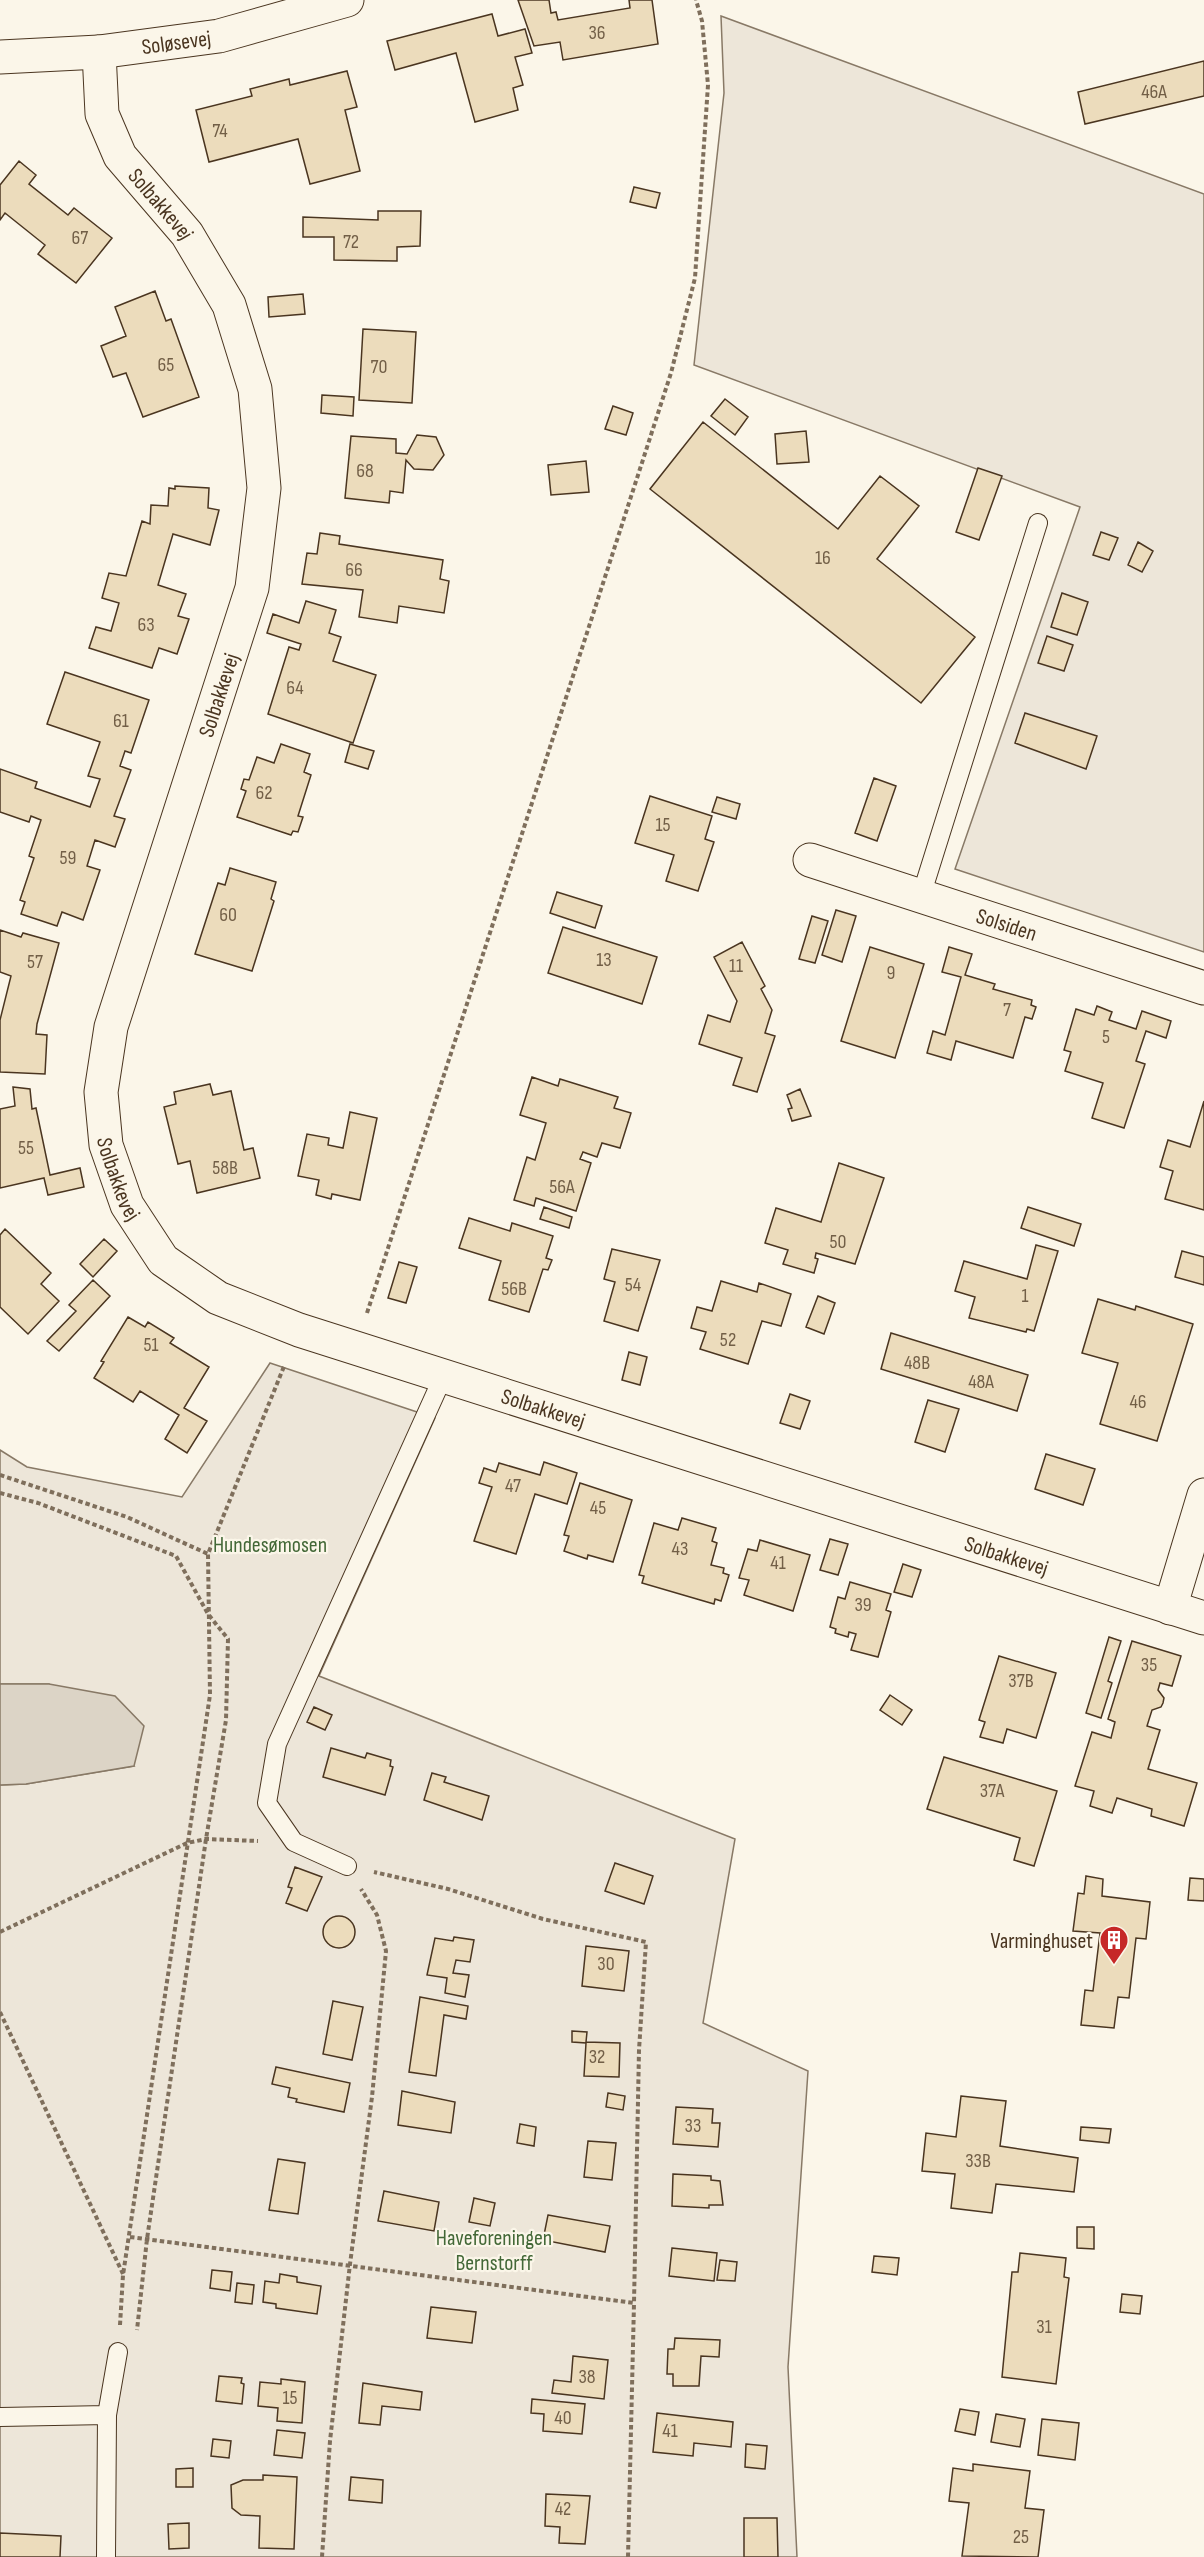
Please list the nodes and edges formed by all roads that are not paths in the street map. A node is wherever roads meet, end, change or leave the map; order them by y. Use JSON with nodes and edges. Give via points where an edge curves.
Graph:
{"nodes":[{"id":1,"x":347,"y":0,"type":"edge"},
{"id":2,"x":99,"y":52,"type":"junction"},
{"id":3,"x":0,"y":57,"type":"edge"},
{"id":4,"x":1038,"y":523,"type":"dead end"},
{"id":5,"x":810,"y":860,"type":"dead end"},
{"id":6,"x":921,"y":896,"type":"junction"},
{"id":7,"x":1204,"y":988,"type":"edge"},
{"id":8,"x":443,"y":1377,"type":"junction"},
{"id":9,"x":1204,"y":1495,"type":"edge"},
{"id":10,"x":1170,"y":1608,"type":"junction"},
{"id":11,"x":1204,"y":1618,"type":"edge"},
{"id":12,"x":347,"y":1866,"type":"road end"},
{"id":13,"x":118,"y":2352,"type":"road end"},
{"id":14,"x":107,"y":2415,"type":"junction"},
{"id":15,"x":0,"y":2417,"type":"edge"},
{"id":16,"x":106,"y":2557,"type":"edge"}],
"edges":[{"from":1,"to":2,"type":"street","name":"Soløsevej","via":[[219,36]]},
{"from":2,"to":3,"type":"street","name":"Soløsevej"},
{"from":2,"to":8,"type":"street","name":"Solbakkevej","via":[[102,114],[120,156],[187,234],[229,305],[255,389],[264,488],[252,588],[111,1027],[101,1092],[106,1145],[128,1205],[164,1260],[218,1298],[299,1330]]},
{"from":4,"to":6,"type":"lane"},
{"from":5,"to":6,"type":"street","name":"Solsiden"},
{"from":6,"to":7,"type":"street","name":"Solsiden"},
{"from":8,"to":10,"type":"street","name":"Solbakkevej"},
{"from":8,"to":12,"type":"lane","via":[[278,1744],[267,1803],[294,1842]]},
{"from":9,"to":10,"type":"street"},
{"from":10,"to":11,"type":"street","name":"Solbakkevej"},
{"from":13,"to":14,"type":"lane"},
{"from":14,"to":15,"type":"lane"},
{"from":14,"to":16,"type":"lane"}]}
